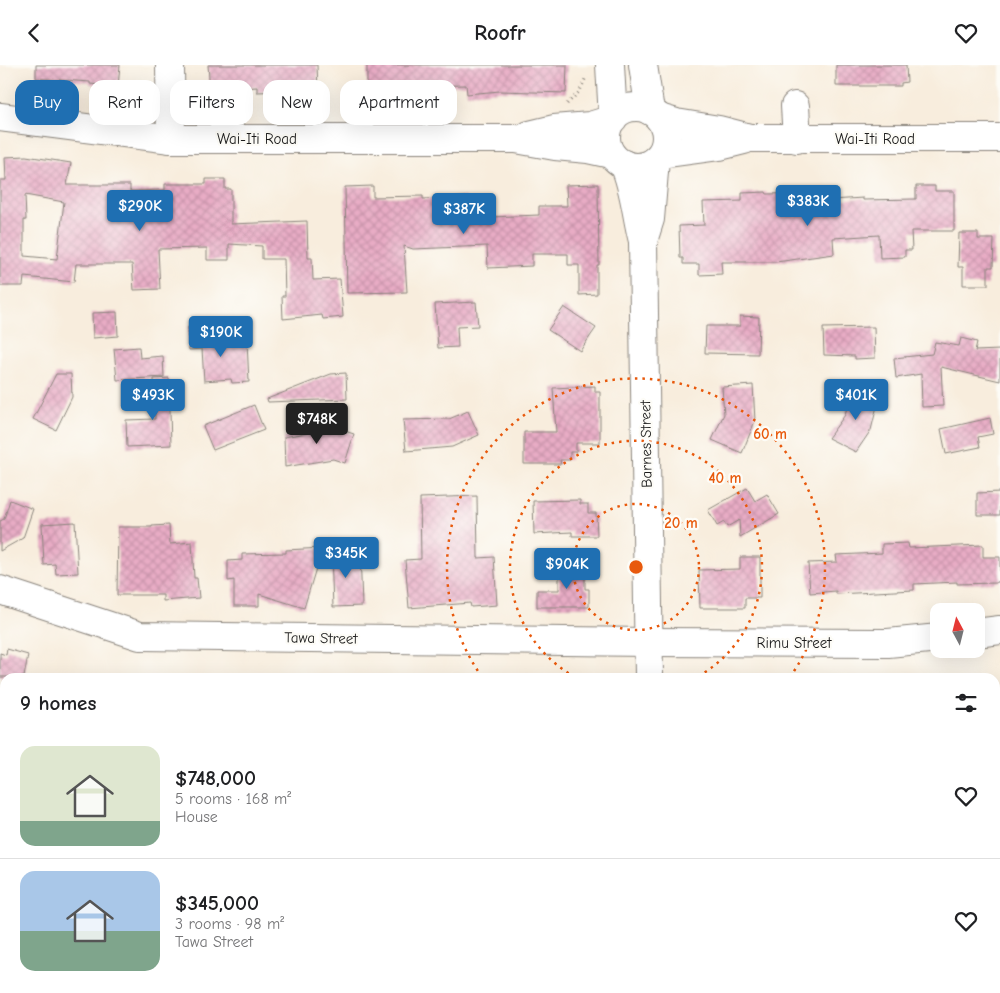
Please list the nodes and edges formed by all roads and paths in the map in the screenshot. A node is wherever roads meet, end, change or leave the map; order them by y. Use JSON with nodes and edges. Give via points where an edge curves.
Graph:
{"nodes":[{"id":1,"x":170,"y":65,"type":"edge"},
{"id":2,"x":643,"y":65,"type":"edge"},
{"id":3,"x":600,"y":69,"type":"edge"},
{"id":4,"x":795,"y":106,"type":"dead end"},
{"id":5,"x":563,"y":108,"type":"dead end"},
{"id":6,"x":655,"y":114,"type":"junction"},
{"id":7,"x":0,"y":117,"type":"edge"},
{"id":8,"x":613,"y":119,"type":"junction"},
{"id":9,"x":750,"y":138,"type":"junction"},
{"id":10,"x":1000,"y":138,"type":"edge"},
{"id":11,"x":171,"y":139,"type":"junction"},
{"id":12,"x":516,"y":139,"type":"junction"},
{"id":13,"x":797,"y":139,"type":"junction"},
{"id":14,"x":658,"y":157,"type":"junction"},
{"id":15,"x":618,"y":159,"type":"junction"},
{"id":16,"x":643,"y":241,"type":"junction"},
{"id":17,"x":0,"y":590,"type":"edge"},
{"id":18,"x":1000,"y":630,"type":"edge"},
{"id":19,"x":985,"y":632,"type":"edge"},
{"id":20,"x":930,"y":639,"type":"edge"},
{"id":21,"x":648,"y":642,"type":"junction"},
{"id":22,"x":649,"y":673,"type":"edge"}],
"edges":[{"from":1,"to":11,"type":"street"},
{"from":2,"to":6,"type":"street"},
{"from":3,"to":5,"type":"path","via":[[586,77],[580,91]]},
{"from":3,"to":8,"type":"street"},
{"from":4,"to":13,"type":"street"},
{"from":6,"to":8,"type":"street","via":[[630,108]]},
{"from":6,"to":9,"type":"street","name":"Wai-Iti Road","via":[[676,123]]},
{"from":6,"to":14,"type":"street","via":[[666,136]]},
{"from":7,"to":11,"type":"street","name":"Wai-Iti Road"},
{"from":8,"to":12,"type":"street","name":"Wai-Iti Road"},
{"from":8,"to":15,"type":"street","via":[[606,138]]},
{"from":9,"to":13,"type":"street","name":"Wai-Iti Road"},
{"from":9,"to":14,"type":"street","name":"Wai-Iti Road"},
{"from":10,"to":13,"type":"street","name":"Wai-Iti Road"},
{"from":11,"to":12,"type":"street","name":"Wai-Iti Road"},
{"from":12,"to":15,"type":"street","name":"Wai-Iti Road","via":[[588,149]]},
{"from":14,"to":15,"type":"street","via":[[641,167]]},
{"from":14,"to":16,"type":"street","name":"Barnes Street","via":[[650,219]]},
{"from":15,"to":16,"type":"street","name":"Barnes Street","via":[[630,178]]},
{"from":16,"to":21,"type":"street","name":"Barnes Street"},
{"from":17,"to":21,"type":"street","name":"Tawa Street","via":[[140,636]]},
{"from":18,"to":19,"type":"street"},
{"from":20,"to":21,"type":"street","name":"Rimu Street","via":[[888,643]]},
{"from":21,"to":22,"type":"street","name":"Barnes Street"}]}
